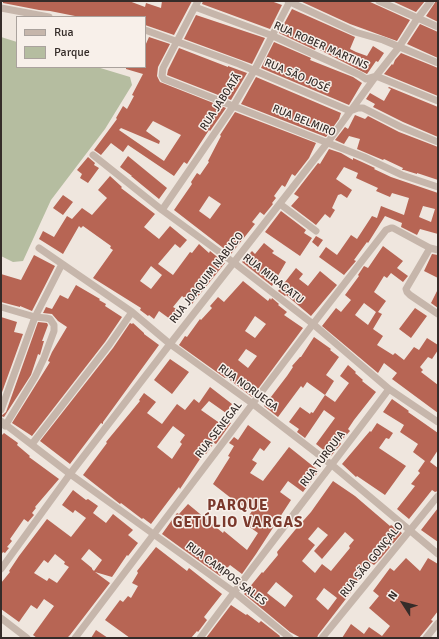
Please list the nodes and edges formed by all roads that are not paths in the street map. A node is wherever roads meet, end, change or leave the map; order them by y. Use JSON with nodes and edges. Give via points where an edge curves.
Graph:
{"nodes":[{"id":1,"x":289,"y":1,"type":"edge"},
{"id":2,"x":379,"y":1,"type":"edge"},
{"id":3,"x":431,"y":1,"type":"edge"},
{"id":4,"x":197,"y":4,"type":"edge"},
{"id":5,"x":1,"y":8,"type":"edge"},
{"id":6,"x":44,"y":16,"type":"edge"},
{"id":7,"x":417,"y":19,"type":"junction"},
{"id":8,"x":438,"y":27,"type":"edge"},
{"id":9,"x":146,"y":30,"type":"edge"},
{"id":10,"x":273,"y":36,"type":"junction"},
{"id":11,"x":177,"y":41,"type":"junction"},
{"id":12,"x":399,"y":47,"type":"junction"},
{"id":13,"x":438,"y":64,"type":"edge"},
{"id":14,"x":254,"y":70,"type":"junction"},
{"id":15,"x":376,"y":76,"type":"junction"},
{"id":16,"x":438,"y":101,"type":"edge"},
{"id":17,"x":234,"y":105,"type":"junction"},
{"id":18,"x":350,"y":111,"type":"junction"},
{"id":19,"x":328,"y":142,"type":"junction"},
{"id":20,"x":438,"y":142,"type":"edge"},
{"id":21,"x":93,"y":156,"type":"dead end"},
{"id":22,"x":438,"y":187,"type":"edge"},
{"id":23,"x":280,"y":204,"type":"junction"},
{"id":24,"x":162,"y":210,"type":"junction"},
{"id":25,"x":316,"y":231,"type":"dead end"},
{"id":26,"x":39,"y":248,"type":"dead end"},
{"id":27,"x":434,"y":249,"type":"edge"},
{"id":28,"x":233,"y":262,"type":"junction"},
{"id":29,"x":62,"y":264,"type":"junction"},
{"id":30,"x":1,"y":307,"type":"edge"},
{"id":31,"x":132,"y":312,"type":"junction"},
{"id":32,"x":438,"y":314,"type":"edge"},
{"id":33,"x":35,"y":317,"type":"junction"},
{"id":34,"x":313,"y":324,"type":"junction"},
{"id":35,"x":170,"y":344,"type":"junction"},
{"id":36,"x":390,"y":389,"type":"junction"},
{"id":37,"x":253,"y":404,"type":"junction"},
{"id":38,"x":1,"y":410,"type":"edge"},
{"id":39,"x":438,"y":422,"type":"edge"},
{"id":40,"x":2,"y":423,"type":"edge"},
{"id":41,"x":32,"y":444,"type":"junction"},
{"id":42,"x":332,"y":465,"type":"junction"},
{"id":43,"x":70,"y":474,"type":"junction"},
{"id":44,"x":438,"y":496,"type":"edge"},
{"id":45,"x":411,"y":530,"type":"junction"},
{"id":46,"x":153,"y":534,"type":"junction"},
{"id":47,"x":438,"y":554,"type":"edge"},
{"id":48,"x":1,"y":569,"type":"edge"},
{"id":49,"x":234,"y":592,"type":"junction"},
{"id":50,"x":1,"y":618,"type":"edge"},
{"id":51,"x":438,"y":623,"type":"edge"},
{"id":52,"x":27,"y":638,"type":"edge"},
{"id":53,"x":75,"y":638,"type":"edge"},
{"id":54,"x":200,"y":638,"type":"edge"},
{"id":55,"x":290,"y":638,"type":"edge"},
{"id":56,"x":322,"y":638,"type":"edge"},
{"id":57,"x":426,"y":638,"type":"edge"}],
"edges":[{"from":1,"to":10,"type":"street","name":"RUA JABOATÃ"},
{"from":1,"to":12,"type":"street","via":[[355,32]]},
{"from":2,"to":7,"type":"street"},
{"from":3,"to":7,"type":"street","name":"RUA JOAQUIM NABUCO"},
{"from":4,"to":10,"type":"street","name":"RUA ROBER MARTINS"},
{"from":4,"to":11,"type":"street"},
{"from":5,"to":6,"type":"street"},
{"from":7,"to":8,"type":"street"},
{"from":7,"to":12,"type":"street","name":"RUA JOAQUIM NABUCO"},
{"from":9,"to":11,"type":"street","name":"RUA SÃO JOSÉ"},
{"from":10,"to":14,"type":"street","name":"RUA JABOATÃ"},
{"from":10,"to":15,"type":"street","name":"RUA ROBER MARTINS","via":[[366,79]]},
{"from":11,"to":14,"type":"street","name":"RUA SÃO JOSÉ"},
{"from":11,"to":17,"type":"street","name":"RUA BELMIRO","via":[[163,68],[162,76],[168,81]]},
{"from":12,"to":13,"type":"street"},
{"from":12,"to":15,"type":"street","name":"RUA JOAQUIM NABUCO"},
{"from":14,"to":17,"type":"street","name":"RUA JABOATÃ"},
{"from":14,"to":18,"type":"street","name":"RUA SÃO JOSÉ"},
{"from":15,"to":16,"type":"street","name":"RUA ROBER MARTINS"},
{"from":15,"to":18,"type":"street","name":"RUA JOAQUIM NABUCO"},
{"from":17,"to":19,"type":"street","name":"RUA BELMIRO"},
{"from":17,"to":24,"type":"street","name":"RUA JABOATÃ"},
{"from":18,"to":19,"type":"street","name":"RUA JOAQUIM NABUCO"},
{"from":18,"to":20,"type":"street","name":"RUA SÃO JOSÉ","via":[[363,108]]},
{"from":19,"to":22,"type":"street","name":"RUA BELMIRO","via":[[402,175]]},
{"from":19,"to":23,"type":"street","name":"RUA JOAQUIM NABUCO"},
{"from":21,"to":24,"type":"street","name":"RUA MIRACATU"},
{"from":23,"to":25,"type":"street"},
{"from":23,"to":28,"type":"street","name":"RUA JOAQUIM NABUCO"},
{"from":24,"to":28,"type":"street","name":"RUA MIRACATU"},
{"from":26,"to":29,"type":"street","name":"RUA NORUEGA"},
{"from":27,"to":32,"type":"street","via":[[406,289],[410,295]]},
{"from":27,"to":34,"type":"street","name":"RUA SENEGAL","via":[[394,228],[386,230]]},
{"from":28,"to":34,"type":"street","name":"RUA MIRACATU"},
{"from":28,"to":35,"type":"street","name":"RUA JOAQUIM NABUCO"},
{"from":29,"to":31,"type":"street","name":"RUA NORUEGA"},
{"from":29,"to":33,"type":"street"},
{"from":30,"to":33,"type":"street"},
{"from":31,"to":35,"type":"street","name":"RUA NORUEGA"},
{"from":31,"to":41,"type":"street","via":[[110,345]]},
{"from":33,"to":38,"type":"street"},
{"from":33,"to":40,"type":"street","via":[[50,319],[54,331],[35,377]]},
{"from":34,"to":36,"type":"street","name":"RUA MIRACATU"},
{"from":34,"to":37,"type":"street","name":"RUA SENEGAL"},
{"from":35,"to":37,"type":"street","name":"RUA NORUEGA"},
{"from":35,"to":43,"type":"street","name":"RUA JOAQUIM NABUCO"},
{"from":36,"to":39,"type":"street","name":"RUA MIRACATU"},
{"from":36,"to":42,"type":"street","name":"RUA TURQUIA"},
{"from":37,"to":42,"type":"street","name":"RUA NORUEGA"},
{"from":37,"to":46,"type":"street","name":"RUA SENEGAL"},
{"from":40,"to":41,"type":"street","name":"RUA CAMPOS SALES"},
{"from":41,"to":43,"type":"street","name":"RUA CAMPOS SALES"},
{"from":42,"to":45,"type":"street","name":"RUA NORUEGA"},
{"from":42,"to":49,"type":"street","name":"RUA TURQUIA"},
{"from":43,"to":46,"type":"street","name":"RUA CAMPOS SALES"},
{"from":43,"to":48,"type":"street","name":"RUA JOAQUIM NABUCO"},
{"from":44,"to":45,"type":"street","name":"RUA SÃO GONÇALO"},
{"from":45,"to":47,"type":"street","name":"RUA NORUEGA"},
{"from":45,"to":56,"type":"street","name":"RUA SÃO GONÇALO"},
{"from":46,"to":49,"type":"street","name":"RUA CAMPOS SALES"},
{"from":46,"to":53,"type":"street","name":"RUA SENEGAL"},
{"from":49,"to":54,"type":"street","name":"RUA TURQUIA"},
{"from":49,"to":55,"type":"street","name":"RUA CAMPOS SALES"},
{"from":50,"to":52,"type":"street"},
{"from":51,"to":57,"type":"street"}]}
